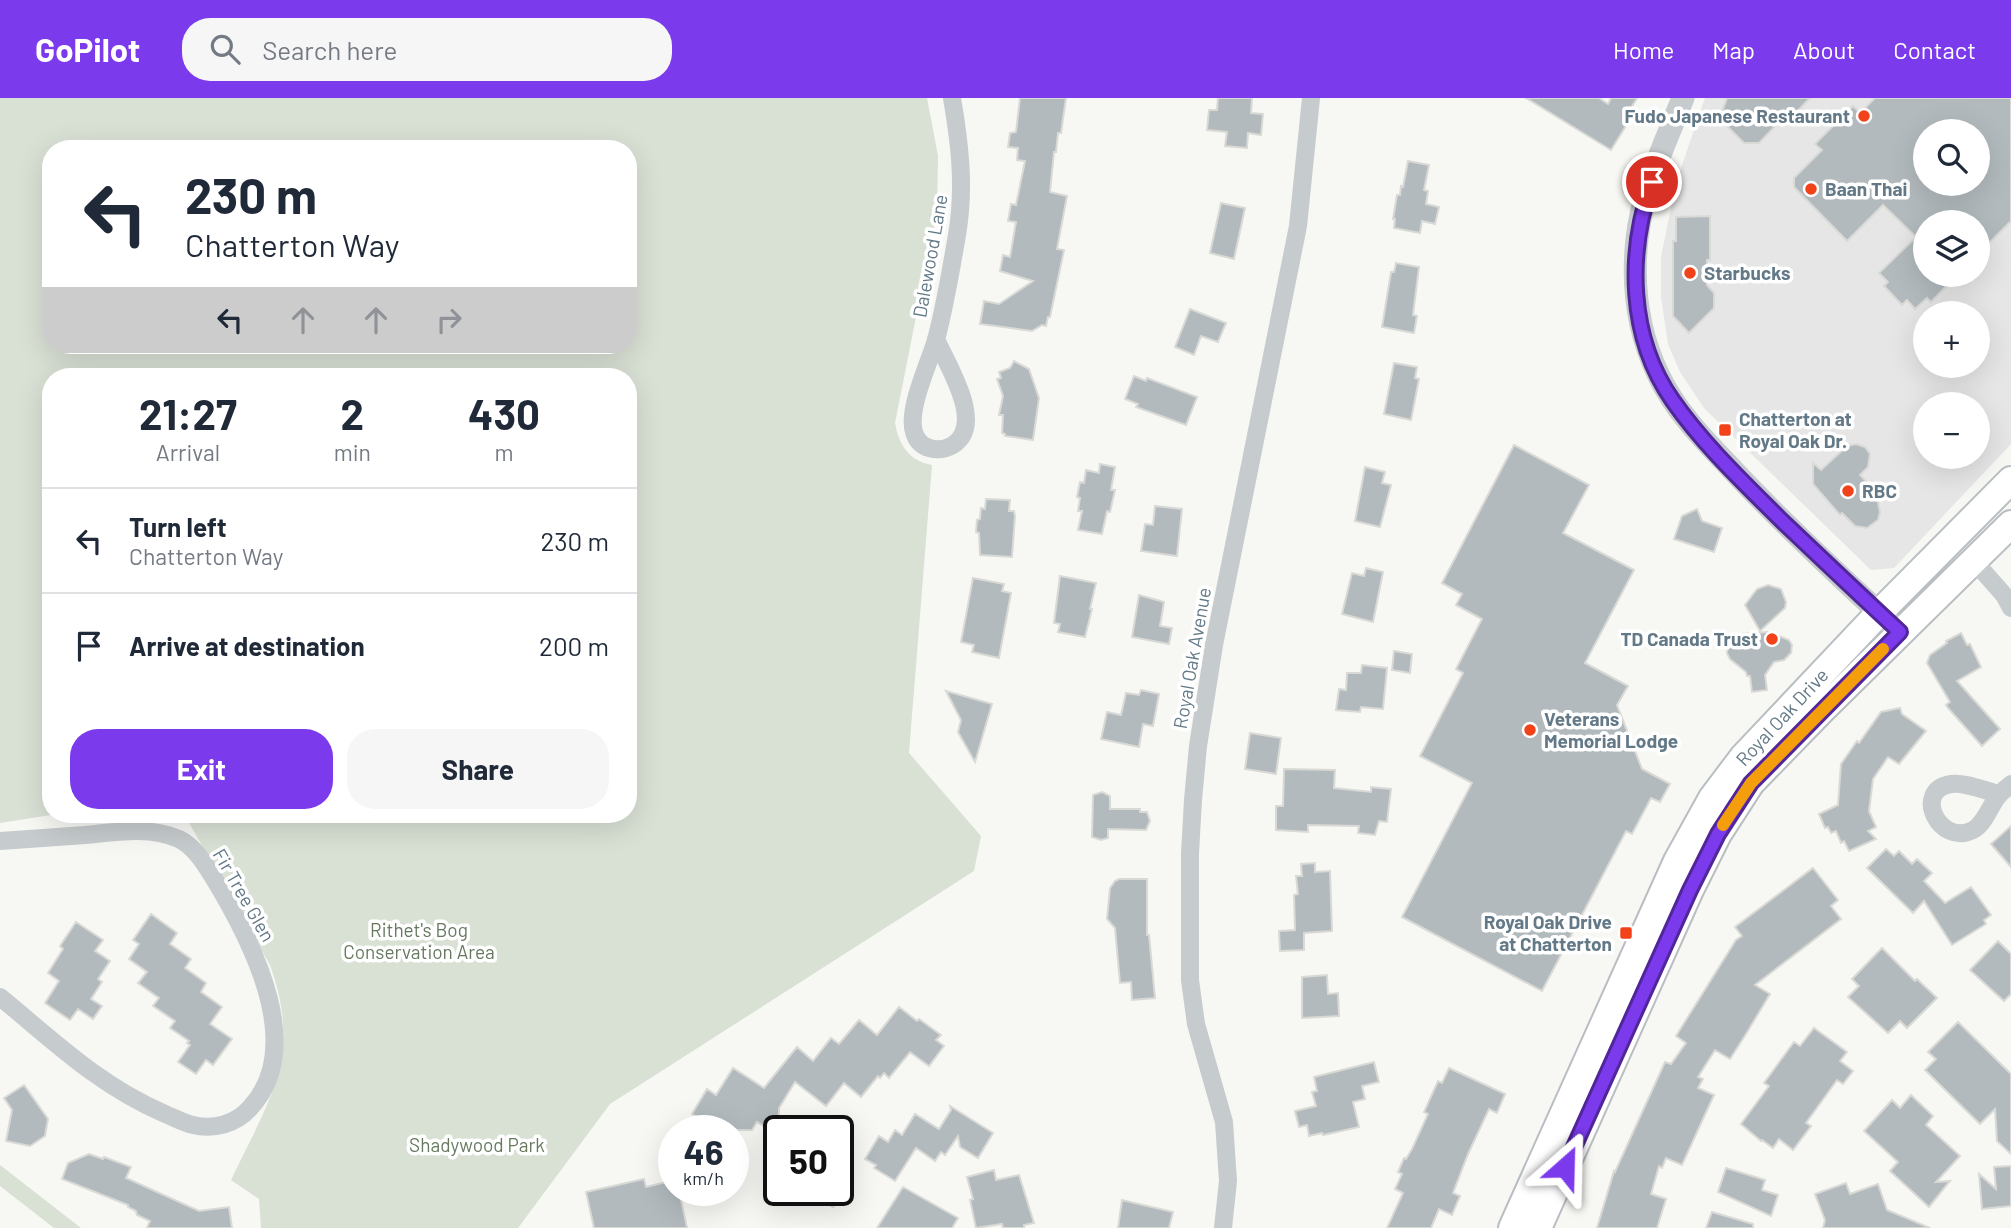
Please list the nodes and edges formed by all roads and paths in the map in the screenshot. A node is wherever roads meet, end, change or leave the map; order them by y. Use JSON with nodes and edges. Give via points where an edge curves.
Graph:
{"nodes":[{"id":1,"x":951,"y":98,"type":"edge"},
{"id":2,"x":1311,"y":98,"type":"edge"},
{"id":3,"x":1683,"y":98,"type":"edge"},
{"id":4,"x":936,"y":339,"type":"junction"},
{"id":5,"x":2011,"y":480,"type":"edge"},
{"id":6,"x":2011,"y":524,"type":"edge"},
{"id":7,"x":1974,"y":561,"type":"junction"},
{"id":8,"x":2011,"y":608,"type":"edge"},
{"id":9,"x":1879,"y":613,"type":"junction"},
{"id":10,"x":1900,"y":632,"type":"junction"},
{"id":11,"x":0,"y":841,"type":"edge"},
{"id":12,"x":0,"y":997,"type":"edge"},
{"id":13,"x":1223,"y":1228,"type":"edge"},
{"id":14,"x":1512,"y":1228,"type":"edge"},
{"id":15,"x":1538,"y":1228,"type":"edge"}],
"edges":[{"from":1,"to":4,"type":"street","name":"Dalewood Lane","via":[[963,192]]},
{"from":2,"to":13,"type":"street","name":"Royal Oak Avenue","via":[[1298,226],[1214,645],[1193,800],[1190,980],[1196,1024],[1224,1122],[1228,1181]]},
{"from":3,"to":9,"type":"street","via":[[1637,237],[1638,315],[1647,348],[1672,400],[1699,434],[1755,495]]},
{"from":4,"to":4,"type":"street","name":"Dalewood Lane","via":[[913,415],[914,433],[929,449],[944,449],[956,443],[965,430],[967,414]]},
{"from":5,"to":9,"type":"main road","name":"Royal Oak Drive"},
{"from":6,"to":7,"type":"main road","name":"Royal Oak Drive"},
{"from":7,"to":8,"type":"street"},
{"from":7,"to":10,"type":"main road","name":"Royal Oak Drive"},
{"from":9,"to":10,"type":"street"},
{"from":9,"to":14,"type":"main road","name":"Royal Oak Drive","via":[[1743,757],[1712,798],[1677,861]]},
{"from":10,"to":15,"type":"main road","name":"Royal Oak Drive","via":[[1751,783],[1718,834]]},
{"from":11,"to":12,"type":"street","name":"Fir Tree Glen","via":[[136,830],[182,840],[198,855],[253,947],[269,997],[273,1059],[264,1093],[244,1115],[220,1127],[193,1125],[94,1075]]}]}
